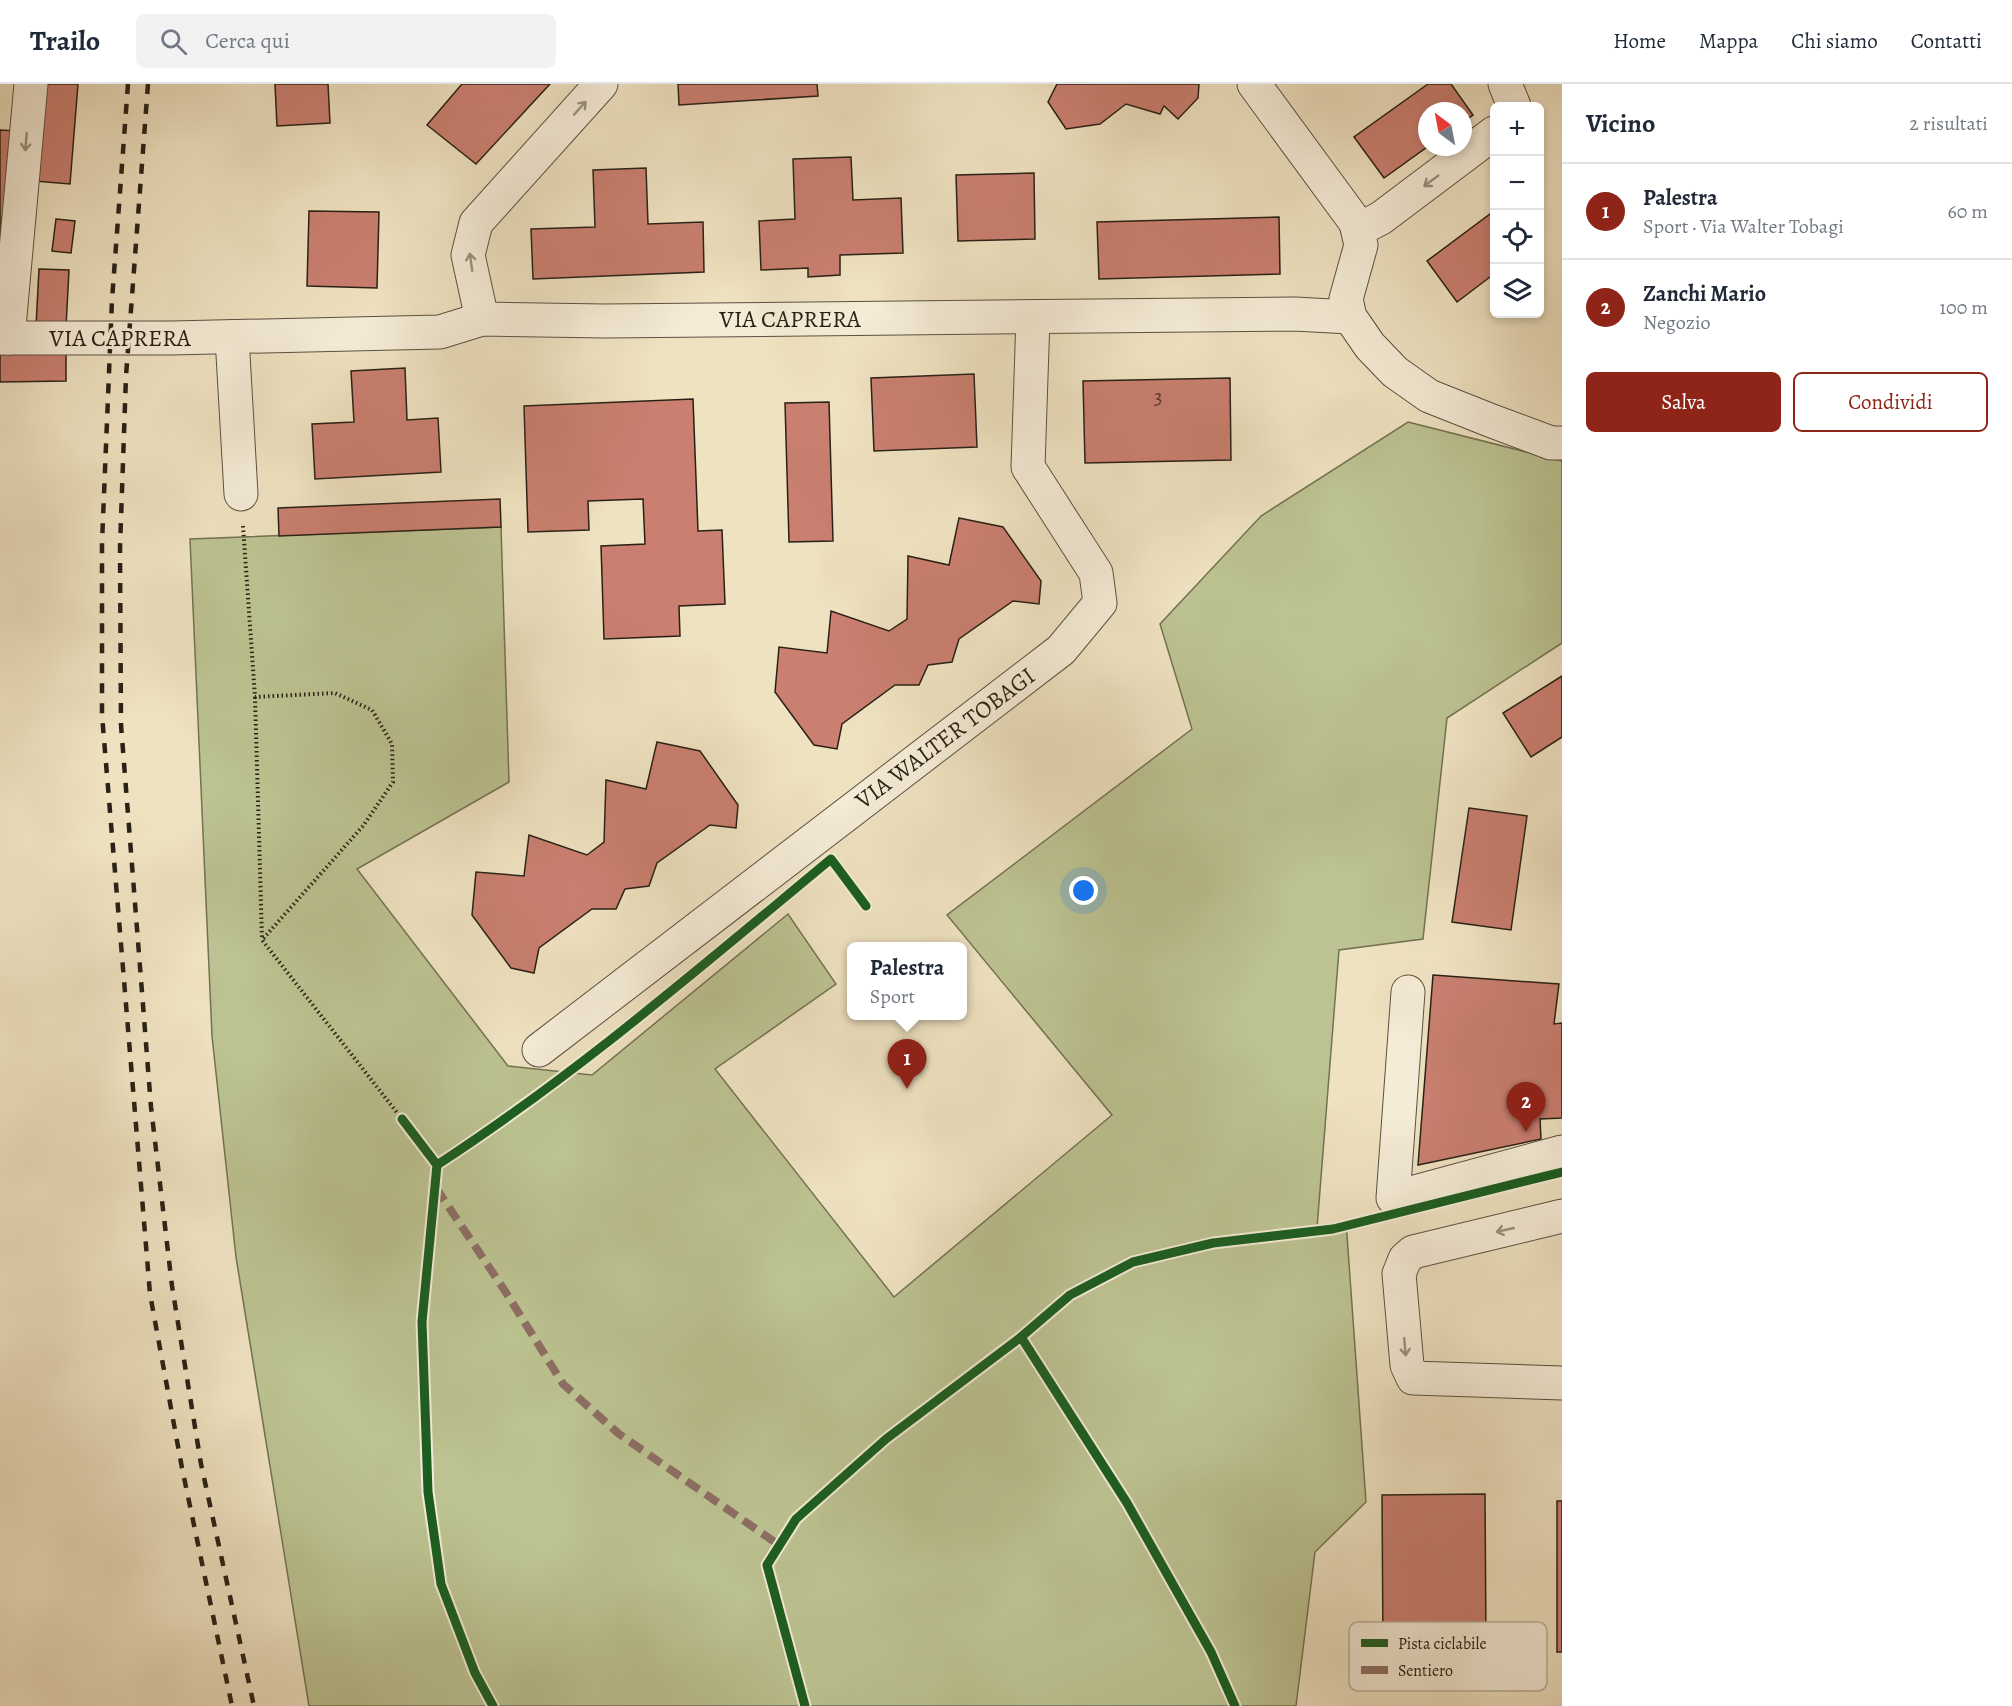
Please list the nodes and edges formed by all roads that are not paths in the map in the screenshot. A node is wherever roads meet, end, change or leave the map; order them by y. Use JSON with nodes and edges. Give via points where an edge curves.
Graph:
{"nodes":[{"id":1,"x":31,"y":84,"type":"edge"},
{"id":2,"x":601,"y":84,"type":"edge"},
{"id":3,"x":1254,"y":84,"type":"edge"},
{"id":4,"x":1505,"y":84,"type":"edge"},
{"id":5,"x":1512,"y":102,"type":"edge"},
{"id":6,"x":1490,"y":136,"type":"edge"},
{"id":7,"x":1358,"y":230,"type":"junction"},
{"id":8,"x":1033,"y":317,"type":"junction"},
{"id":9,"x":1350,"y":317,"type":"junction"},
{"id":10,"x":482,"y":319,"type":"junction"},
{"id":11,"x":232,"y":337,"type":"junction"},
{"id":12,"x":4,"y":338,"type":"edge"},
{"id":13,"x":1562,"y":443,"type":"edge"},
{"id":14,"x":242,"y":494,"type":"road end"},
{"id":15,"x":1408,"y":993,"type":"dead end"},
{"id":16,"x":539,"y":1050,"type":"dead end"},
{"id":17,"x":1562,"y":1152,"type":"edge"},
{"id":18,"x":1562,"y":1216,"type":"edge"},
{"id":19,"x":1562,"y":1383,"type":"edge"}],
"edges":[{"from":1,"to":12,"type":"street","one_way":true},
{"from":10,"to":2,"type":"street","one_way":true,"via":[[468,255],[476,223]]},
{"from":3,"to":7,"type":"street"},
{"from":4,"to":5,"type":"street"},
{"from":6,"to":7,"type":"street","one_way":true,"via":[[1381,218]]},
{"from":7,"to":9,"type":"street","via":[[1359,260],[1346,299]]},
{"from":8,"to":9,"type":"street","name":"VIA CAPRERA"},
{"from":8,"to":10,"type":"street","name":"VIA CAPRERA"},
{"from":8,"to":16,"type":"street","name":"VIA WALTER TOBAGI","via":[[1029,467],[1096,573],[1100,603],[1061,650]]},
{"from":9,"to":13,"type":"street","via":[[1395,372],[1429,396]]},
{"from":10,"to":11,"type":"street","name":"VIA CAPRERA","via":[[440,332]]},
{"from":11,"to":12,"type":"street","name":"VIA CAPRERA"},
{"from":11,"to":14,"type":"street"},
{"from":15,"to":17,"type":"street","via":[[1393,1198]]},
{"from":18,"to":19,"type":"street","one_way":true,"via":[[1413,1252],[1399,1274],[1407,1365],[1413,1378]]}]}
